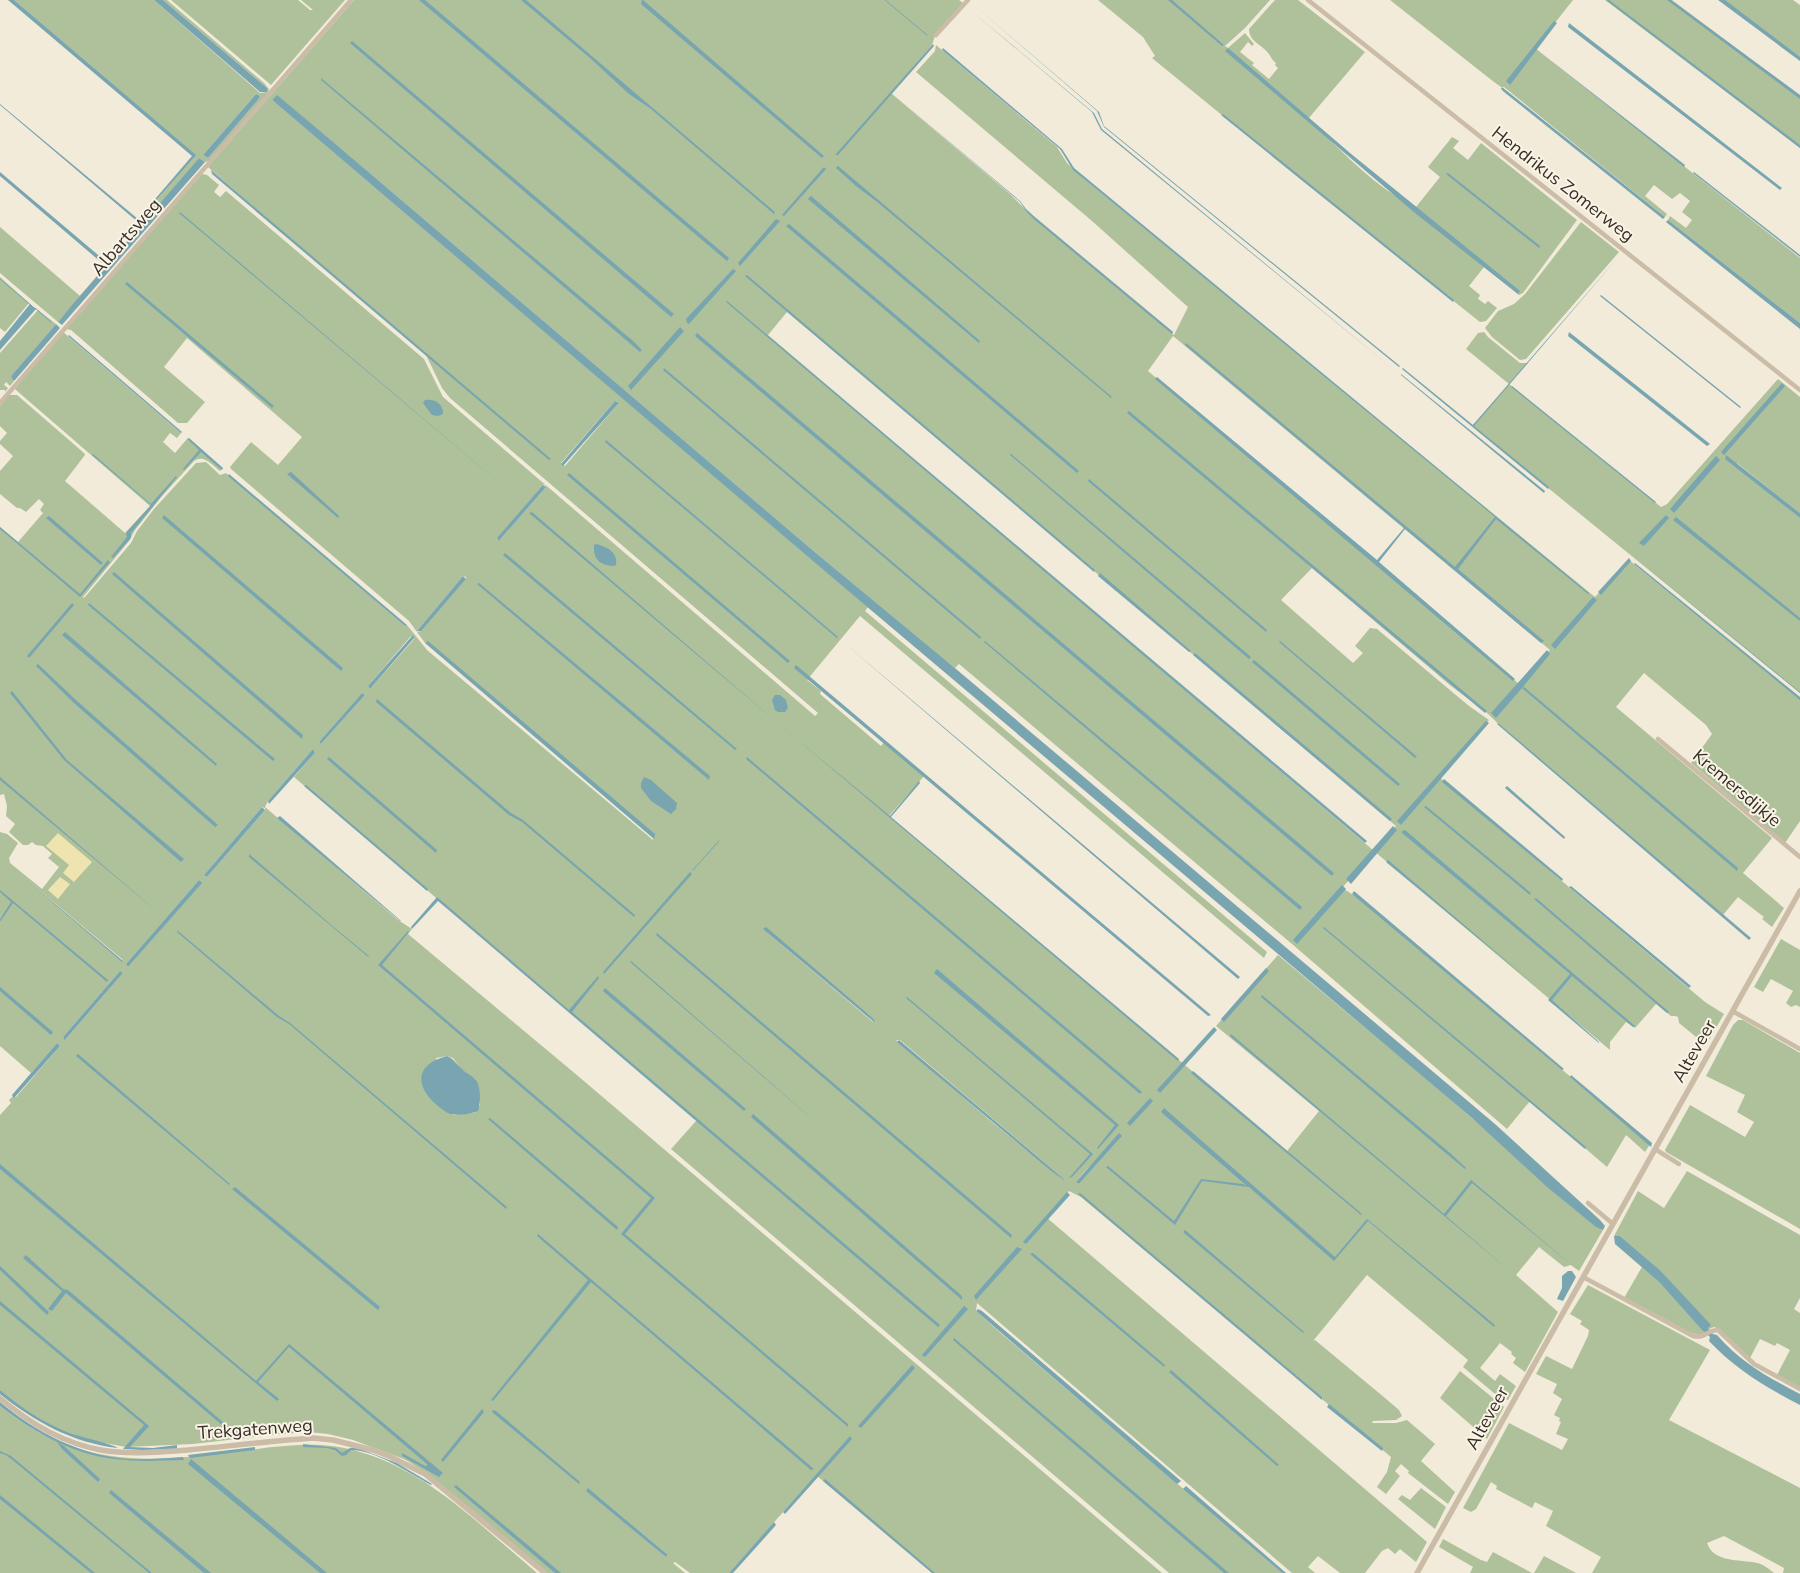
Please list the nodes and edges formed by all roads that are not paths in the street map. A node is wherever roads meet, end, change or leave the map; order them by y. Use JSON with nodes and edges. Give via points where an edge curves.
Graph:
{"nodes":[{"id":1,"x":351,"y":0,"type":"edge"},
{"id":2,"x":968,"y":0,"type":"edge"},
{"id":3,"x":1308,"y":0,"type":"edge"},
{"id":4,"x":936,"y":35,"type":"dead end"},
{"id":5,"x":1800,"y":390,"type":"edge"},
{"id":6,"x":0,"y":403,"type":"edge"},
{"id":7,"x":1658,"y":739,"type":"dead end"},
{"id":8,"x":1800,"y":857,"type":"edge"},
{"id":9,"x":1800,"y":891,"type":"edge"},
{"id":10,"x":1734,"y":1012,"type":"junction"},
{"id":11,"x":1800,"y":1049,"type":"edge"},
{"id":12,"x":1655,"y":1149,"type":"junction"},
{"id":13,"x":1679,"y":1164,"type":"dead end"},
{"id":14,"x":1588,"y":1203,"type":"dead end"},
{"id":15,"x":1613,"y":1224,"type":"junction"},
{"id":16,"x":1583,"y":1278,"type":"junction"},
{"id":17,"x":1800,"y":1390,"type":"edge"},
{"id":18,"x":0,"y":1398,"type":"edge"},
{"id":19,"x":545,"y":1573,"type":"edge"},
{"id":20,"x":1417,"y":1573,"type":"edge"}],
"edges":[{"from":1,"to":6,"type":"street","name":"Albartsweg"},
{"from":2,"to":4,"type":"street"},
{"from":3,"to":5,"type":"street","name":"Hendrikus Zomerweg"},
{"from":7,"to":8,"type":"street","name":"Kremersdijkje"},
{"from":9,"to":10,"type":"street","name":"Alteveer"},
{"from":10,"to":11,"type":"street"},
{"from":10,"to":12,"type":"street","name":"Alteveer"},
{"from":12,"to":13,"type":"street"},
{"from":12,"to":15,"type":"street","name":"Alteveer"},
{"from":14,"to":15,"type":"street"},
{"from":15,"to":16,"type":"street","name":"Alteveer"},
{"from":16,"to":17,"type":"street","via":[[1687,1334],[1700,1337],[1718,1330],[1754,1364]]},
{"from":16,"to":20,"type":"street","name":"Alteveer"},
{"from":18,"to":19,"type":"street","name":"Trekgatenweg","via":[[49,1432],[99,1450],[157,1452],[313,1438],[372,1450],[425,1474]]}]}
